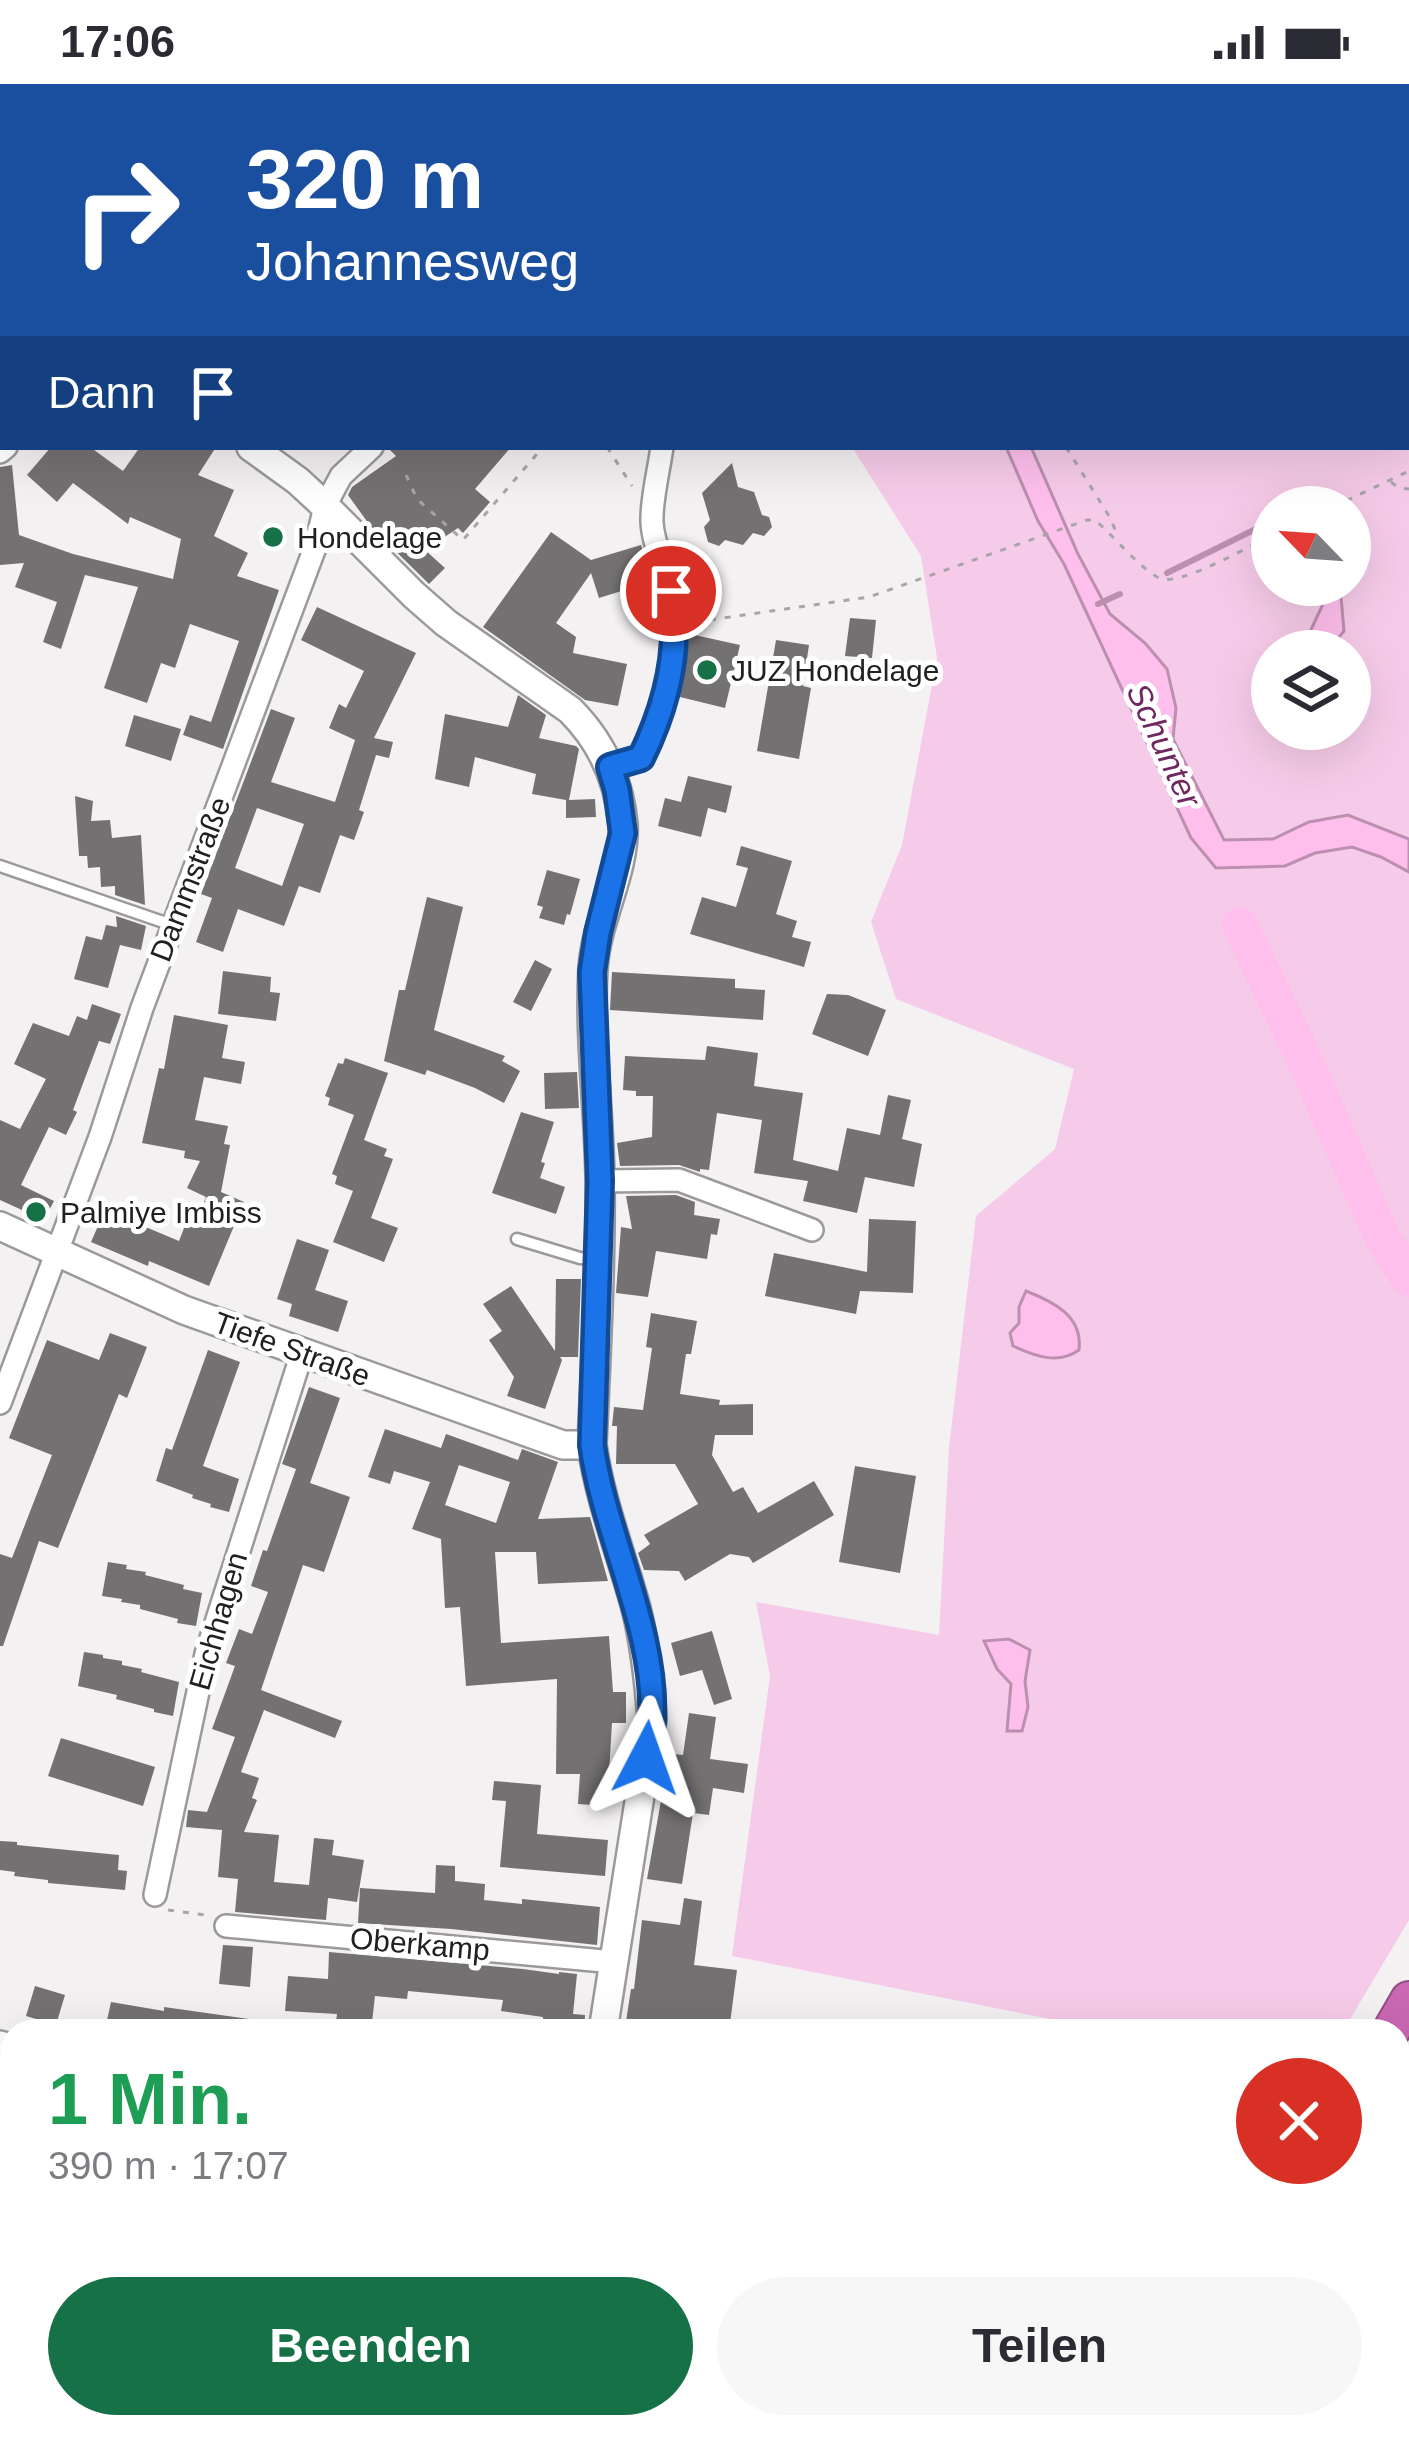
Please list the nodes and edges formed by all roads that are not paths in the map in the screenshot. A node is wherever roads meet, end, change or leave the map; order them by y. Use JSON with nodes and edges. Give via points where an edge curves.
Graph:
{"nodes":[{"id":1,"x":255,"y":450,"type":"edge"},
{"id":2,"x":369,"y":450,"type":"edge"},
{"id":3,"x":662,"y":450,"type":"edge"},
{"id":4,"x":325,"y":506,"type":"junction"},
{"id":5,"x":610,"y":767,"type":"junction"},
{"id":6,"x":0,"y":866,"type":"edge"},
{"id":7,"x":172,"y":926,"type":"junction"},
{"id":8,"x":600,"y":1181,"type":"junction"},
{"id":9,"x":0,"y":1226,"type":"edge"},
{"id":10,"x":812,"y":1229,"type":"dead end"},
{"id":11,"x":517,"y":1239,"type":"dead end"},
{"id":12,"x":56,"y":1252,"type":"junction"},
{"id":13,"x":599,"y":1259,"type":"junction"},
{"id":14,"x":302,"y":1353,"type":"junction"},
{"id":15,"x":0,"y":1403,"type":"edge"},
{"id":16,"x":592,"y":1445,"type":"junction"},
{"id":17,"x":155,"y":1895,"type":"road end"},
{"id":18,"x":226,"y":1926,"type":"road end"},
{"id":19,"x":614,"y":1962,"type":"junction"},
{"id":20,"x":605,"y":2019,"type":"edge"}],
"edges":[{"from":1,"to":4,"type":"main road"},
{"from":2,"to":4,"type":"street"},
{"from":3,"to":5,"type":"street","via":[[652,523],[676,625],[660,720],[641,758]]},
{"from":4,"to":5,"type":"main road","via":[[446,623],[570,710]]},
{"from":4,"to":7,"type":"street","name":"Dammstraße"},
{"from":5,"to":8,"type":"main road","via":[[623,833],[592,972]]},
{"from":6,"to":7,"type":"lane"},
{"from":7,"to":12,"type":"street","name":"Dammstraße"},
{"from":8,"to":10,"type":"street","via":[[679,1180]]},
{"from":8,"to":13,"type":"main road"},
{"from":9,"to":12,"type":"main road","name":"Tiefe Straße"},
{"from":11,"to":13,"type":"lane"},
{"from":12,"to":14,"type":"main road","name":"Tiefe Straße"},
{"from":12,"to":15,"type":"street","name":"Dammstraße"},
{"from":13,"to":16,"type":"main road"},
{"from":14,"to":16,"type":"main road","name":"Tiefe Straße","via":[[563,1445]]},
{"from":14,"to":17,"type":"street","name":"Eichhagen","via":[[206,1654]]},
{"from":16,"to":19,"type":"main road","via":[[636,1609],[652,1719]]},
{"from":18,"to":19,"type":"street","name":"Oberkamp"},
{"from":19,"to":20,"type":"main road"}]}
